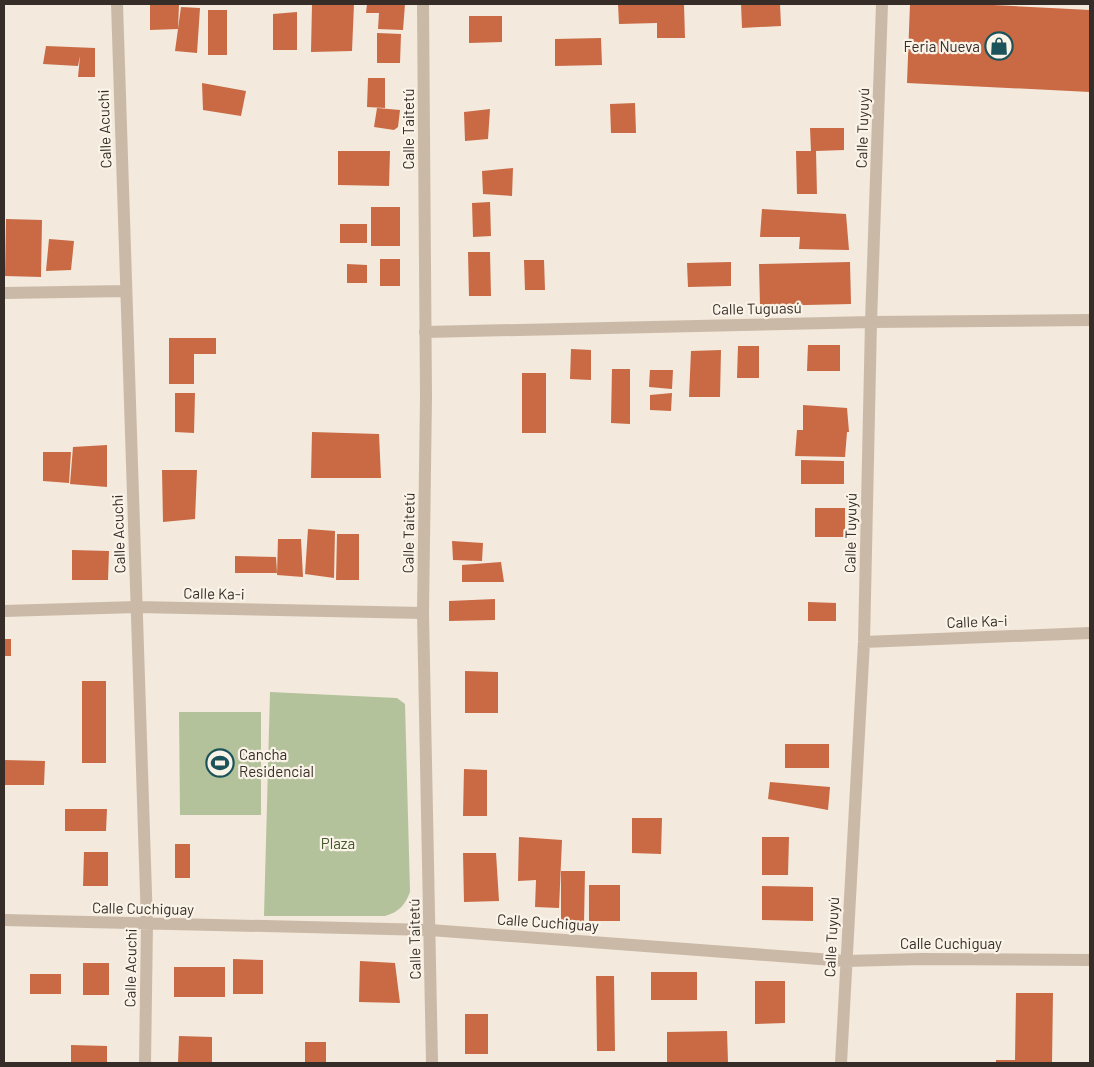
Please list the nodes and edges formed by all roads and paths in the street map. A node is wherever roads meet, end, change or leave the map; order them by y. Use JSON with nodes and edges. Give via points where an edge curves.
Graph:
{"nodes":[{"id":1,"x":117,"y":4,"type":"edge"},
{"id":2,"x":423,"y":4,"type":"edge"},
{"id":3,"x":882,"y":4,"type":"edge"},
{"id":4,"x":125,"y":291,"type":"junction"},
{"id":5,"x":4,"y":292,"type":"edge"},
{"id":6,"x":1090,"y":320,"type":"edge"},
{"id":7,"x":872,"y":322,"type":"junction"},
{"id":8,"x":425,"y":332,"type":"junction"},
{"id":9,"x":137,"y":608,"type":"junction"},
{"id":10,"x":4,"y":611,"type":"edge"},
{"id":11,"x":423,"y":614,"type":"junction"},
{"id":12,"x":1090,"y":633,"type":"edge"},
{"id":13,"x":864,"y":642,"type":"junction"},
{"id":14,"x":4,"y":920,"type":"edge"},
{"id":15,"x":147,"y":924,"type":"junction"},
{"id":16,"x":430,"y":930,"type":"junction"},
{"id":17,"x":846,"y":960,"type":"junction"},
{"id":18,"x":1090,"y":960,"type":"edge"},
{"id":19,"x":145,"y":1063,"type":"edge"},
{"id":20,"x":432,"y":1063,"type":"edge"},
{"id":21,"x":841,"y":1063,"type":"edge"}],
"edges":[{"from":1,"to":4,"type":"street","name":"Calle Acuchi"},
{"from":2,"to":8,"type":"street","name":"Calle Taitetú"},
{"from":3,"to":7,"type":"street","name":"Calle Tuyuyú"},
{"from":4,"to":5,"type":"street"},
{"from":4,"to":9,"type":"street","name":"Calle Acuchi"},
{"from":6,"to":7,"type":"street","name":"Calle Tuguasú"},
{"from":7,"to":8,"type":"street","name":"Calle Tuguasú"},
{"from":7,"to":13,"type":"street","name":"Calle Tuyuyú"},
{"from":8,"to":11,"type":"street","name":"Calle Taitetú"},
{"from":9,"to":10,"type":"street","name":"Calle Ka-i"},
{"from":9,"to":11,"type":"street","name":"Calle Ka-i"},
{"from":9,"to":15,"type":"street","name":"Calle Acuchi"},
{"from":11,"to":16,"type":"street","name":"Calle Taitetú"},
{"from":12,"to":13,"type":"street","name":"Calle Ka-i"},
{"from":13,"to":17,"type":"street","name":"Calle Tuyuyú"},
{"from":14,"to":15,"type":"street","name":"Calle Cuchiguay"},
{"from":15,"to":16,"type":"street","name":"Calle Cuchiguay"},
{"from":15,"to":19,"type":"street","name":"Calle Acuchi"},
{"from":16,"to":17,"type":"street","name":"Calle Cuchiguay"},
{"from":16,"to":20,"type":"street","name":"Calle Taitetú"},
{"from":17,"to":18,"type":"street","name":"Calle Cuchiguay"},
{"from":17,"to":21,"type":"street","name":"Calle Tuyuyú"}]}
